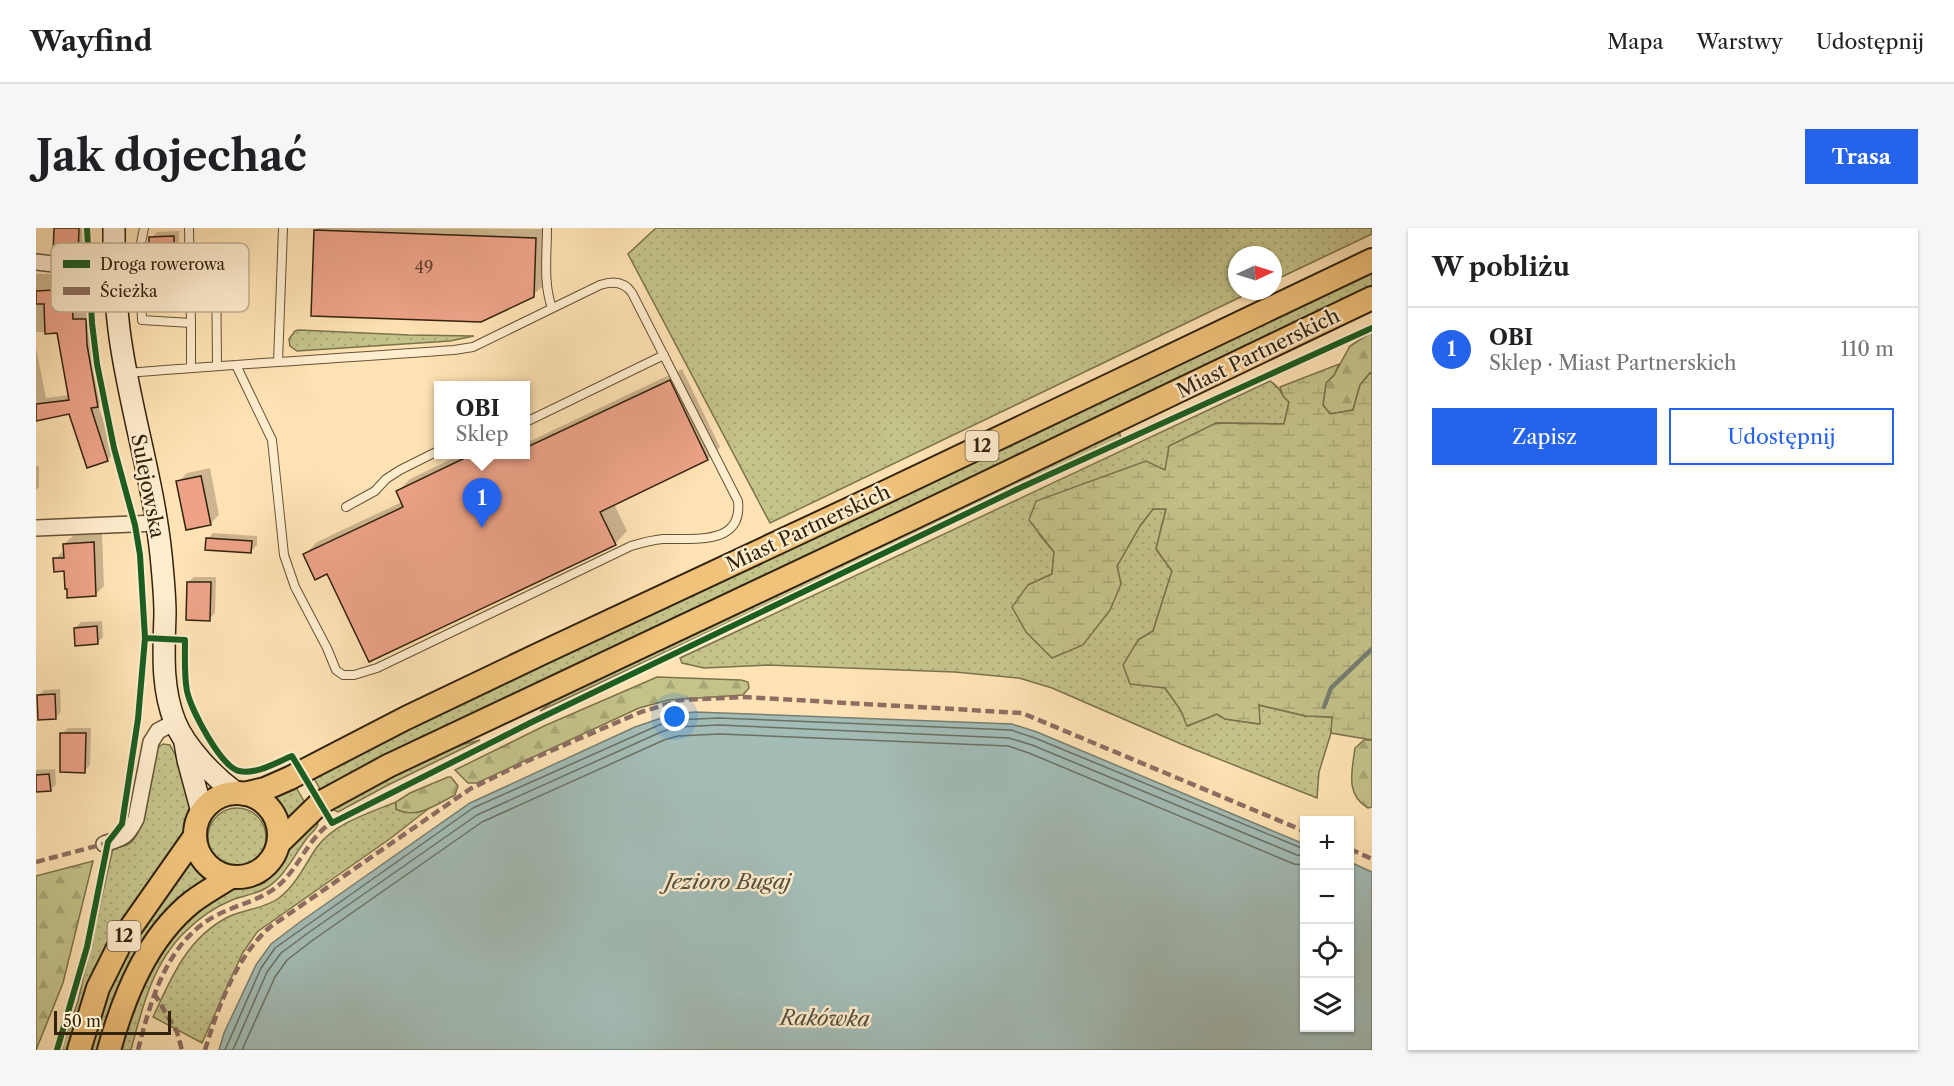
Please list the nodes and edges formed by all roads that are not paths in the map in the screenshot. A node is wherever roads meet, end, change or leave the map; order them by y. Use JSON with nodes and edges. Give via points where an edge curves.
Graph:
{"nodes":[{"id":1,"x":144,"y":228,"type":"edge"},
{"id":2,"x":189,"y":228,"type":"edge"},
{"id":3,"x":284,"y":228,"type":"edge"},
{"id":4,"x":547,"y":228,"type":"edge"},
{"id":5,"x":141,"y":243,"type":"edge"},
{"id":6,"x":189,"y":243,"type":"edge"},
{"id":7,"x":1372,"y":260,"type":"edge"},
{"id":8,"x":36,"y":262,"type":"edge"},
{"id":9,"x":51,"y":264,"type":"edge"},
{"id":10,"x":1372,"y":298,"type":"edge"},
{"id":11,"x":552,"y":308,"type":"junction"},
{"id":12,"x":117,"y":312,"type":"edge"},
{"id":13,"x":142,"y":312,"type":"edge"},
{"id":14,"x":191,"y":312,"type":"edge"},
{"id":15,"x":216,"y":312,"type":"edge"},
{"id":16,"x":191,"y":323,"type":"junction"},
{"id":17,"x":664,"y":355,"type":"junction"},
{"id":18,"x":278,"y":362,"type":"junction"},
{"id":19,"x":236,"y":364,"type":"junction"},
{"id":20,"x":217,"y":366,"type":"junction"},
{"id":21,"x":191,"y":368,"type":"junction"},
{"id":22,"x":126,"y":373,"type":"junction"},
{"id":23,"x":530,"y":420,"type":"edge"},
{"id":24,"x":434,"y":454,"type":"edge"},
{"id":25,"x":346,"y":507,"type":"dead end"},
{"id":26,"x":157,"y":524,"type":"junction"},
{"id":27,"x":36,"y":528,"type":"edge"},
{"id":28,"x":175,"y":722,"type":"junction"},
{"id":29,"x":185,"y":742,"type":"junction"},
{"id":30,"x":240,"y":793,"type":"junction"},
{"id":31,"x":202,"y":812,"type":"junction"},
{"id":32,"x":195,"y":836,"type":"junction"},
{"id":33,"x":279,"y":843,"type":"junction"},
{"id":34,"x":104,"y":844,"type":"dead end"},
{"id":35,"x":231,"y":877,"type":"junction"},
{"id":36,"x":79,"y":1050,"type":"edge"},
{"id":37,"x":109,"y":1050,"type":"edge"}],
"edges":[{"from":1,"to":5,"type":"lane"},
{"from":2,"to":6,"type":"lane"},
{"from":3,"to":18,"type":"lane"},
{"from":4,"to":11,"type":"lane","via":[[546,281]]},
{"from":7,"to":30,"type":"main road","name":"Miast Partnerskich","number":"12","via":[[542,652],[290,778],[265,789]]},
{"from":8,"to":9,"type":"street"},
{"from":10,"to":33,"type":"main road","name":"Miast Partnerskich","number":"12","via":[[388,766],[320,803]]},
{"from":11,"to":17,"type":"lane","via":[[608,282],[622,283],[629,287]]},
{"from":11,"to":18,"type":"lane","via":[[472,347]]},
{"from":12,"to":22,"type":"main road","name":"Sulejowska"},
{"from":13,"to":16,"type":"lane","via":[[142,320]]},
{"from":14,"to":16,"type":"lane"},
{"from":15,"to":20,"type":"lane"},
{"from":16,"to":21,"type":"lane"},
{"from":17,"to":19,"type":"lane","via":[[738,501],[739,514],[733,527],[717,537],[659,539],[631,546],[377,668],[354,675],[336,670],[295,586],[284,555],[272,440]]},
{"from":17,"to":23,"type":"lane"},
{"from":18,"to":19,"type":"lane"},
{"from":19,"to":20,"type":"lane"},
{"from":20,"to":21,"type":"lane"},
{"from":21,"to":22,"type":"lane"},
{"from":22,"to":26,"type":"main road","name":"Sulejowska"},
{"from":24,"to":25,"type":"lane","via":[[400,470],[375,491]]},
{"from":26,"to":27,"type":"street"},
{"from":26,"to":28,"type":"main road","name":"Sulejowska","via":[[163,582],[165,681]]},
{"from":28,"to":29,"type":"main road","name":"Sulejowska"},
{"from":28,"to":34,"type":"street","via":[[158,731],[151,742],[131,829],[124,837]]},
{"from":29,"to":30,"type":"main road","name":"Sulejowska","via":[[222,782]]},
{"from":29,"to":31,"type":"main road","name":"Sulejowska"},
{"from":30,"to":31,"type":"main road","number":"12","via":[[221,796]]},
{"from":30,"to":33,"type":"main road","via":[[270,808],[279,828]]},
{"from":31,"to":32,"type":"main road","number":"12"},
{"from":32,"to":35,"type":"main road","via":[[203,860],[216,872]]},
{"from":32,"to":36,"type":"main road","number":"12","via":[[113,956],[92,1005]]},
{"from":33,"to":35,"type":"main road","number":"12","via":[[274,857],[263,869],[248,876]]},
{"from":35,"to":37,"type":"main road","number":"12","via":[[192,903],[159,937],[132,985]]}]}
